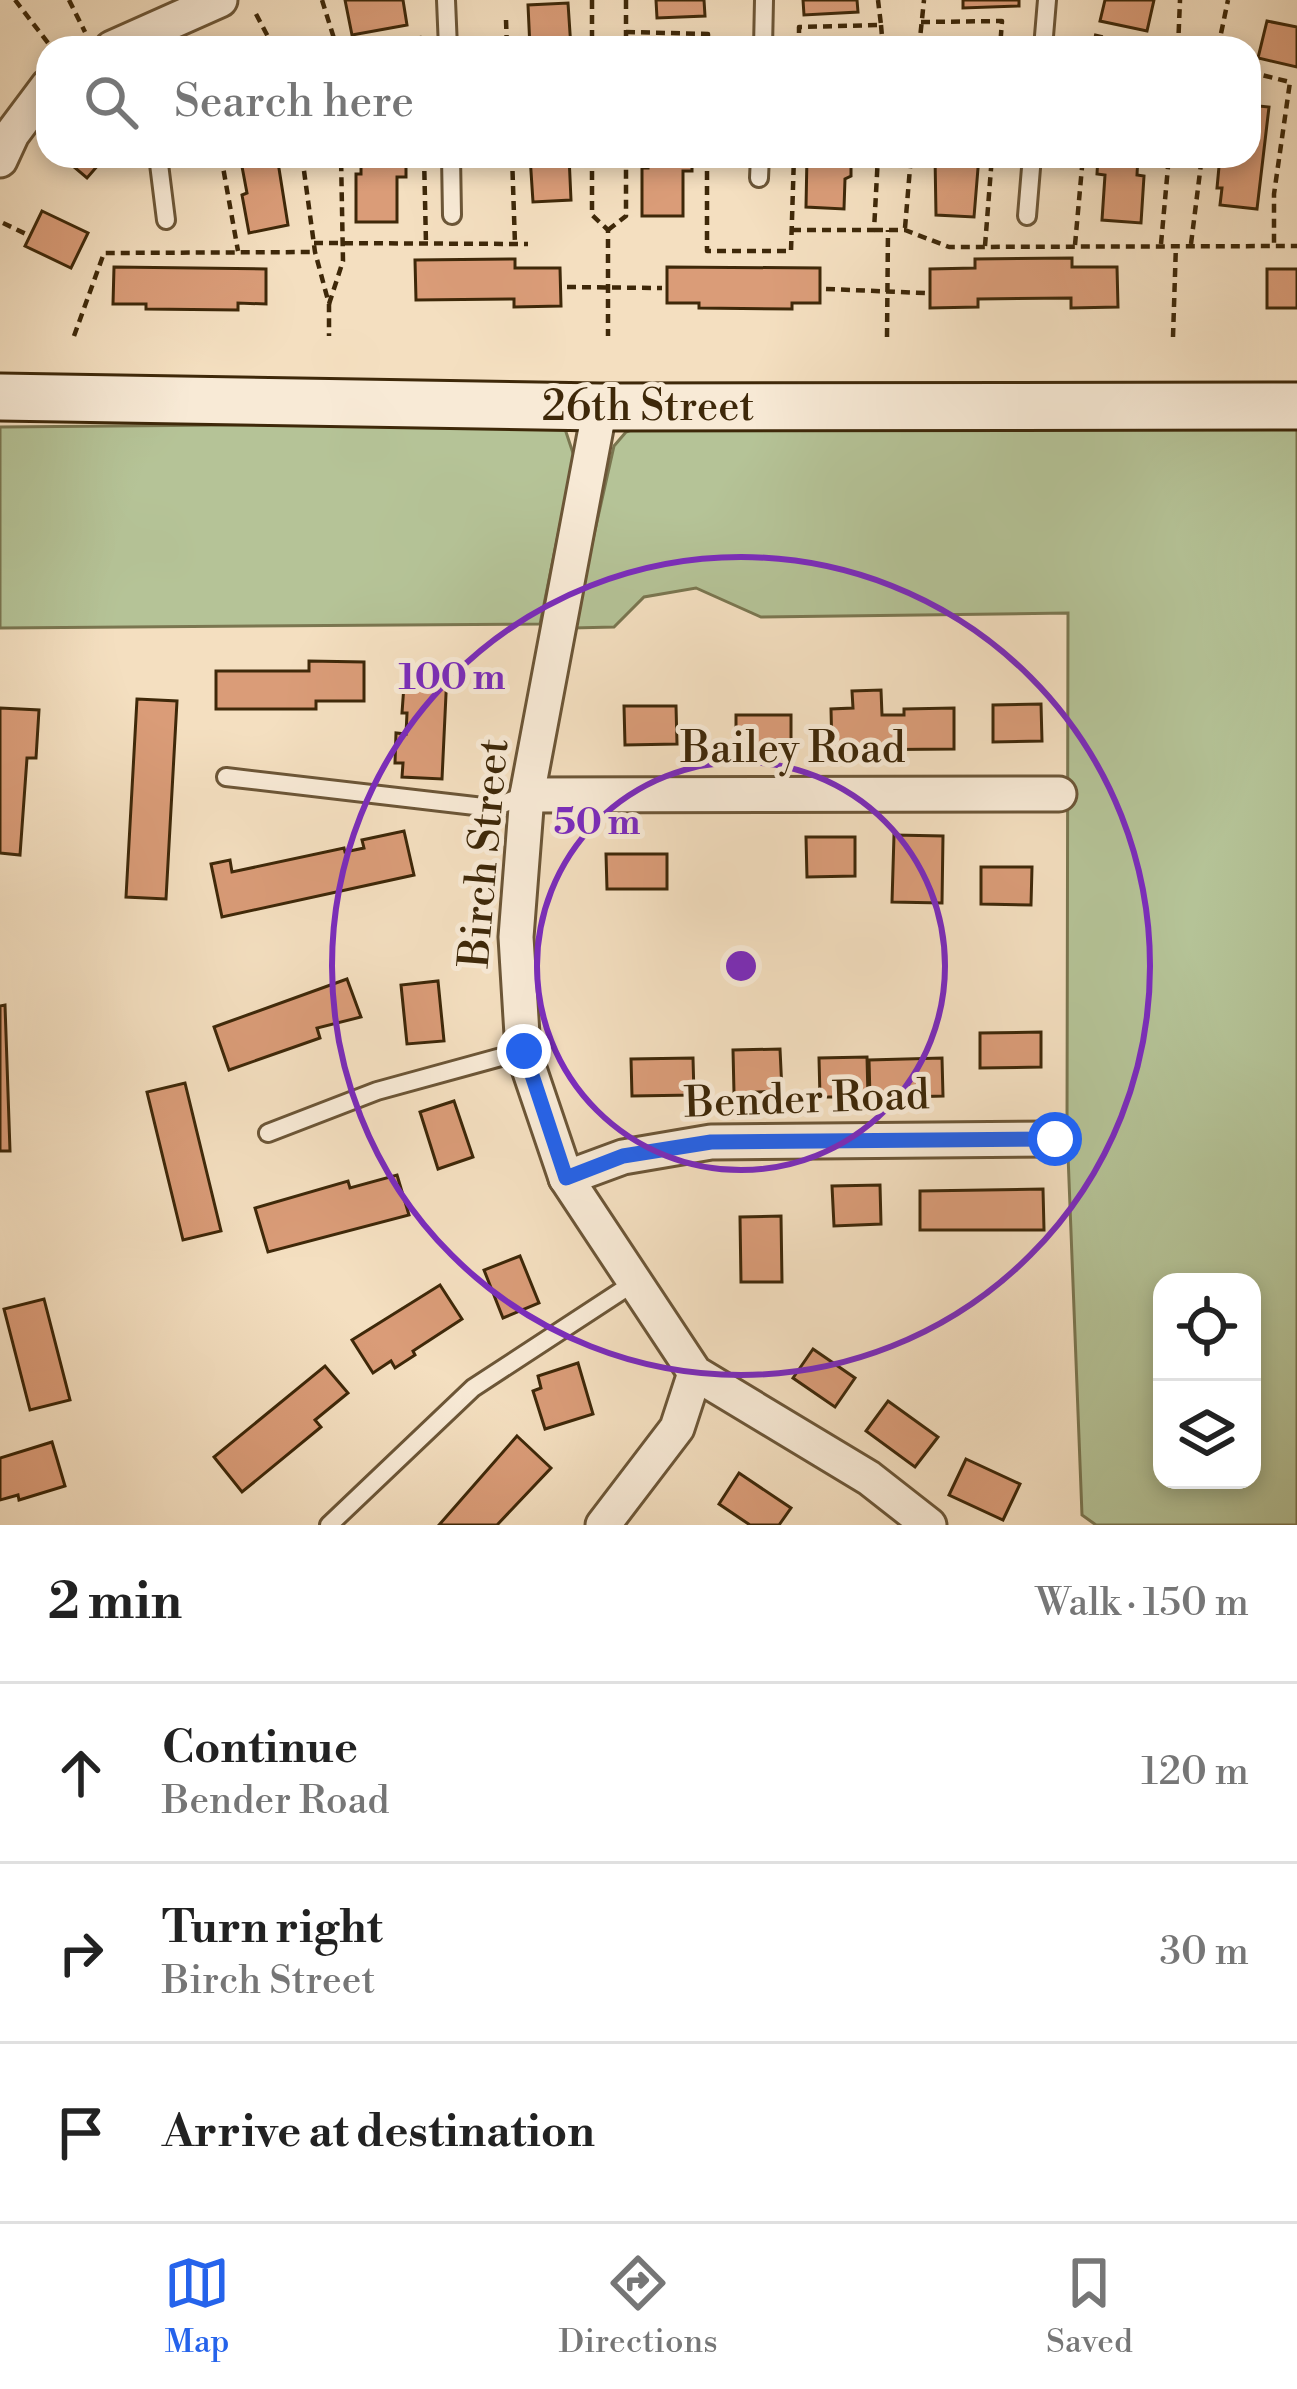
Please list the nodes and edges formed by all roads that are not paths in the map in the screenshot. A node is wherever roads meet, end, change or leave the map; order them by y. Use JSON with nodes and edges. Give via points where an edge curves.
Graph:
{"nodes":[{"id":1,"x":220,"y":0,"type":"edge"},
{"id":2,"x":446,"y":0,"type":"edge"},
{"id":3,"x":764,"y":0,"type":"edge"},
{"id":4,"x":1047,"y":0,"type":"edge"},
{"id":5,"x":185,"y":7,"type":"edge"},
{"id":6,"x":123,"y":36,"type":"edge"},
{"id":7,"x":448,"y":36,"type":"edge"},
{"id":8,"x":763,"y":36,"type":"edge"},
{"id":9,"x":1043,"y":36,"type":"edge"},
{"id":10,"x":36,"y":96,"type":"edge"},
{"id":11,"x":9,"y":120,"type":"edge"},
{"id":12,"x":0,"y":160,"type":"edge"},
{"id":13,"x":160,"y":168,"type":"edge"},
{"id":14,"x":451,"y":168,"type":"edge"},
{"id":15,"x":759,"y":168,"type":"edge"},
{"id":16,"x":1031,"y":168,"type":"edge"},
{"id":17,"x":759,"y":178,"type":"dead end"},
{"id":18,"x":452,"y":214,"type":"dead end"},
{"id":19,"x":1027,"y":216,"type":"dead end"},
{"id":20,"x":166,"y":220,"type":"dead end"},
{"id":21,"x":0,"y":397,"type":"edge"},
{"id":22,"x":1297,"y":406,"type":"edge"},
{"id":23,"x":600,"y":407,"type":"junction"},
{"id":24,"x":226,"y":777,"type":"dead end"},
{"id":25,"x":1059,"y":794,"type":"dead end"},
{"id":26,"x":527,"y":795,"type":"junction"},
{"id":27,"x":524,"y":1051,"type":"junction"},
{"id":28,"x":268,"y":1133,"type":"dead end"},
{"id":29,"x":1055,"y":1139,"type":"dead end"},
{"id":30,"x":566,"y":1178,"type":"junction"},
{"id":31,"x":634,"y":1282,"type":"junction"},
{"id":32,"x":695,"y":1373,"type":"junction"},
{"id":33,"x":329,"y":1525,"type":"edge"},
{"id":34,"x":603,"y":1525,"type":"edge"},
{"id":35,"x":929,"y":1525,"type":"edge"}],
"edges":[{"from":1,"to":5,"type":"street"},
{"from":2,"to":7,"type":"lane"},
{"from":3,"to":8,"type":"lane"},
{"from":4,"to":9,"type":"lane"},
{"from":5,"to":6,"type":"street"},
{"from":10,"to":11,"type":"street"},
{"from":11,"to":12,"type":"street"},
{"from":13,"to":20,"type":"lane"},
{"from":14,"to":18,"type":"lane"},
{"from":15,"to":17,"type":"lane"},
{"from":16,"to":19,"type":"lane"},
{"from":21,"to":23,"type":"street","name":"26th Street"},
{"from":22,"to":23,"type":"street","name":"26th Street"},
{"from":23,"to":26,"type":"street","name":"Birch Street"},
{"from":24,"to":26,"type":"lane","via":[[492,808]]},
{"from":25,"to":26,"type":"street","name":"Bailey Road"},
{"from":26,"to":27,"type":"street","name":"Birch Street","via":[[516,938]]},
{"from":27,"to":28,"type":"lane","via":[[377,1091]]},
{"from":27,"to":30,"type":"street","name":"Birch Street"},
{"from":29,"to":30,"type":"street","name":"Bender Road","via":[[711,1142],[623,1156]]},
{"from":30,"to":31,"type":"street","name":"Birch Street"},
{"from":31,"to":32,"type":"street","name":"Birch Street"},
{"from":31,"to":33,"type":"lane","via":[[473,1388]]},
{"from":32,"to":34,"type":"street","via":[[677,1428]]},
{"from":32,"to":35,"type":"street","via":[[869,1478]]}]}
